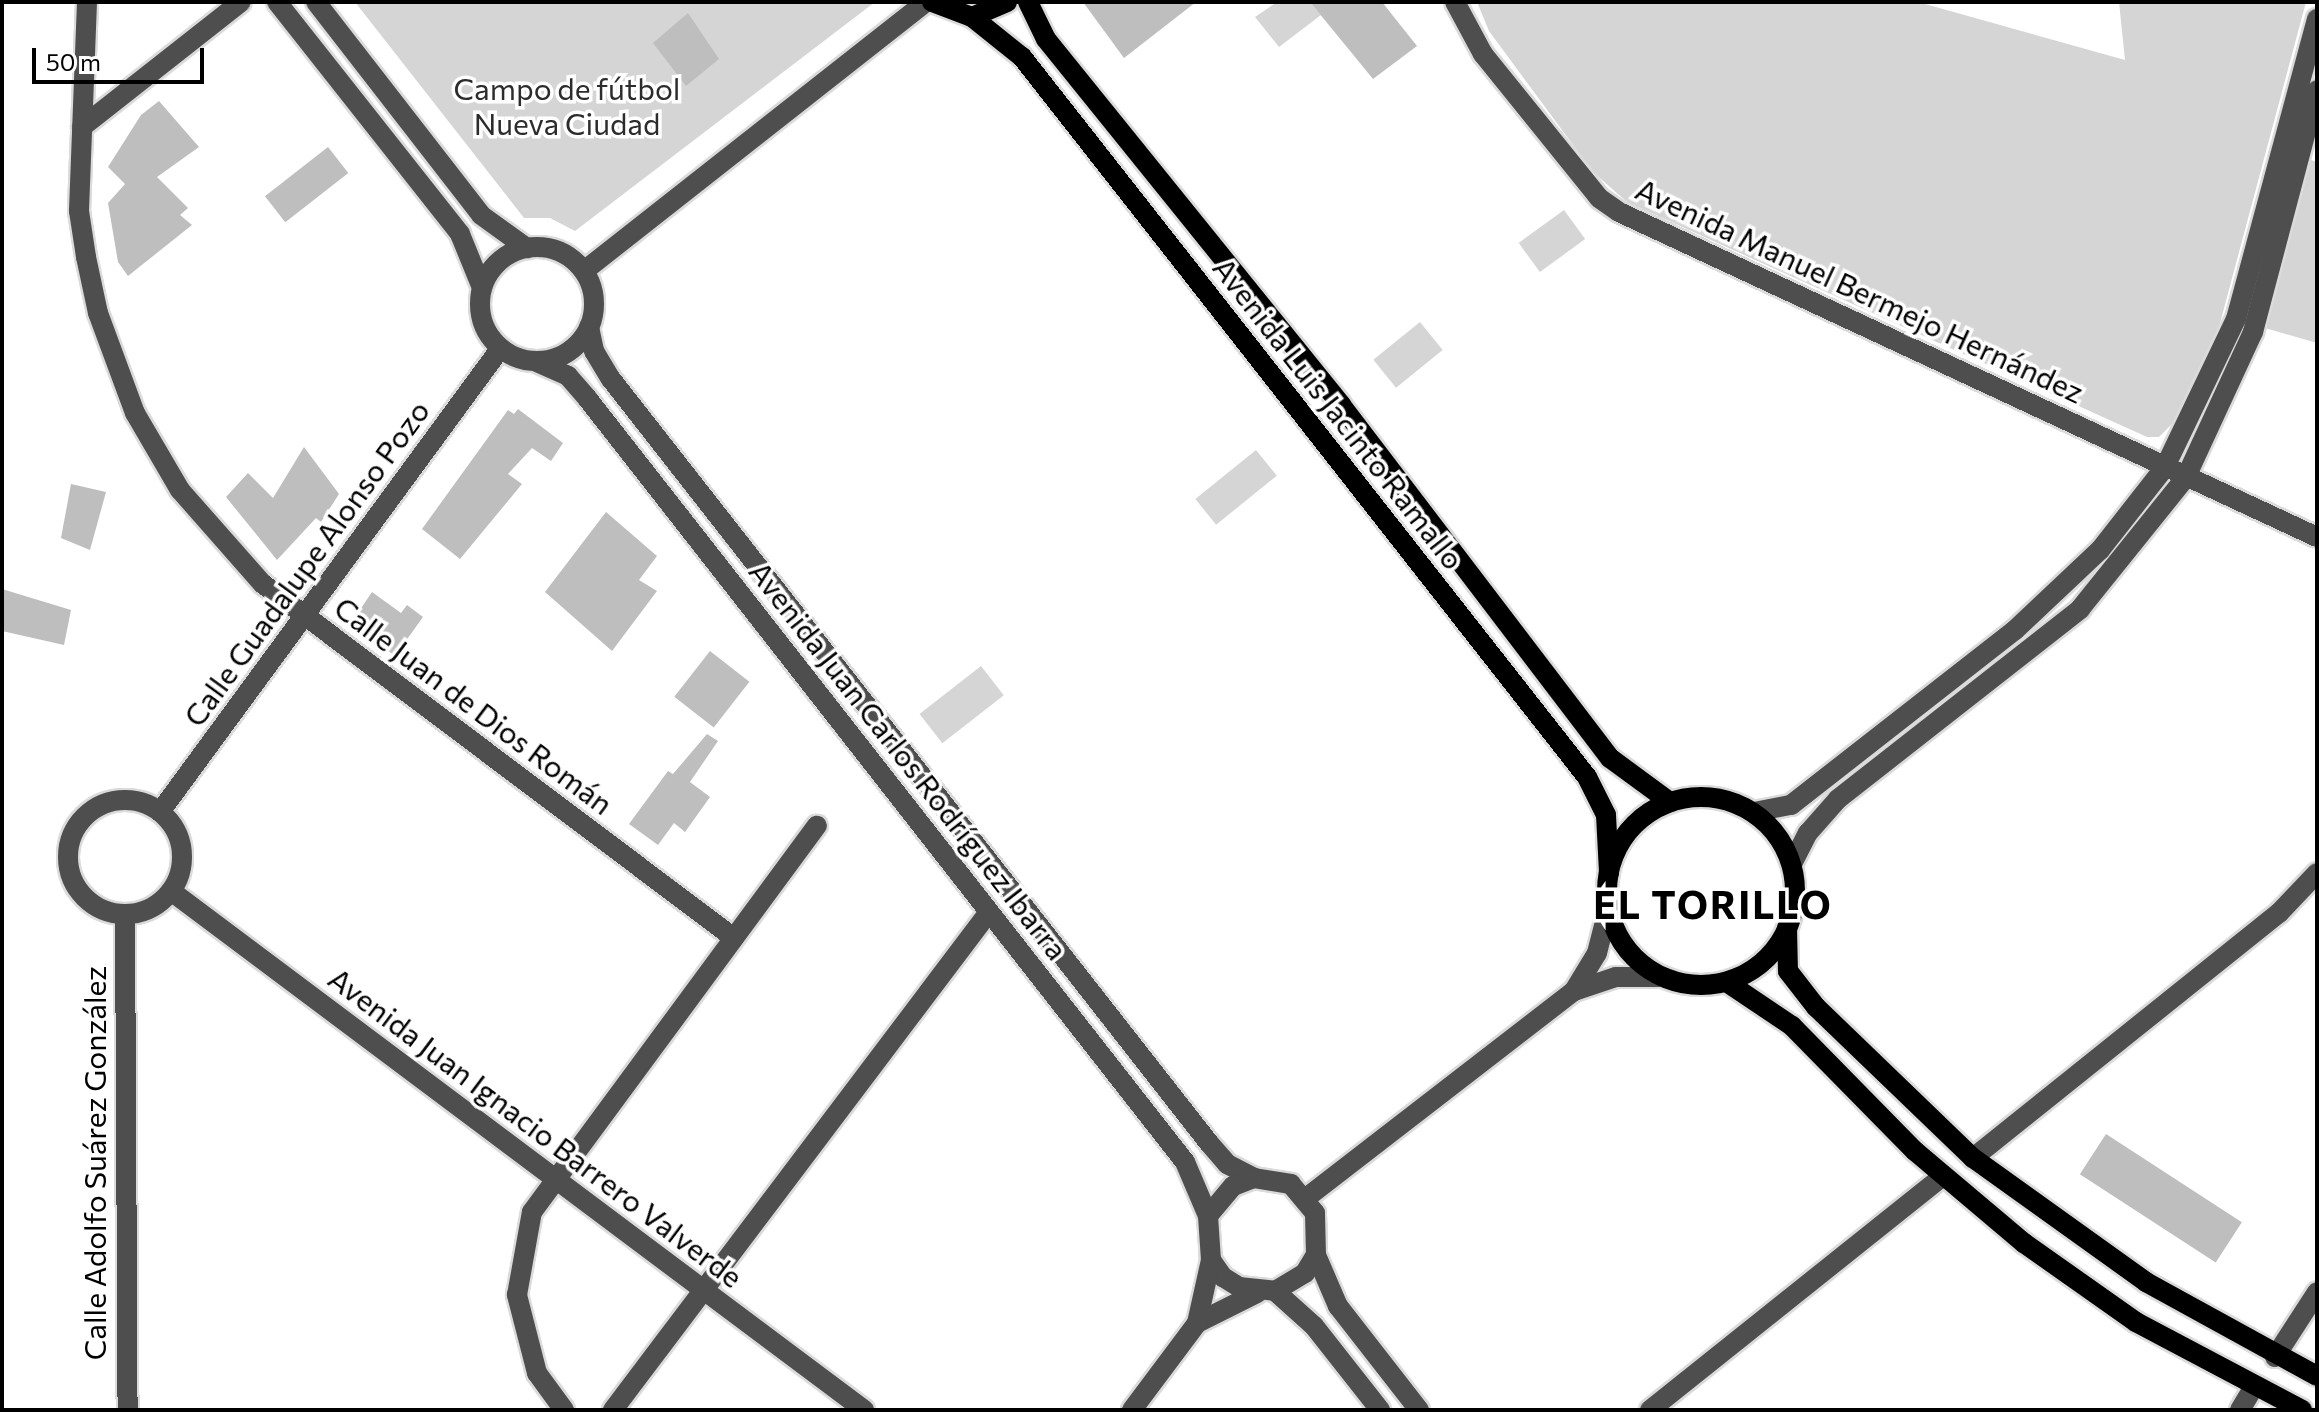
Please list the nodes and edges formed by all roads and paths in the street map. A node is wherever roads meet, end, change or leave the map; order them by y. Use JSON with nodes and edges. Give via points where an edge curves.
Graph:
{"nodes":[{"id":1,"x":87,"y":2,"type":"edge"},
{"id":2,"x":241,"y":2,"type":"edge"},
{"id":3,"x":277,"y":2,"type":"edge"},
{"id":4,"x":316,"y":2,"type":"edge"},
{"id":5,"x":929,"y":2,"type":"edge"},
{"id":6,"x":1007,"y":2,"type":"edge"},
{"id":7,"x":1028,"y":2,"type":"edge"},
{"id":8,"x":1455,"y":2,"type":"edge"},
{"id":9,"x":972,"y":17,"type":"junction"},
{"id":10,"x":2317,"y":19,"type":"edge"},
{"id":11,"x":2317,"y":90,"type":"edge"},
{"id":12,"x":82,"y":127,"type":"junction"},
{"id":13,"x":2309,"y":150,"type":"edge"},
{"id":14,"x":527,"y":248,"type":"junction"},
{"id":15,"x":584,"y":271,"type":"junction"},
{"id":16,"x":482,"y":288,"type":"junction"},
{"id":17,"x":589,"y":327,"type":"junction"},
{"id":18,"x":500,"y":349,"type":"junction"},
{"id":19,"x":537,"y":362,"type":"junction"},
{"id":20,"x":2165,"y":467,"type":"junction"},
{"id":21,"x":2186,"y":477,"type":"junction"},
{"id":22,"x":2317,"y":537,"type":"edge"},
{"id":23,"x":305,"y":615,"type":"junction"},
{"id":24,"x":1670,"y":802,"type":"junction"},
{"id":25,"x":160,"y":812,"type":"junction"},
{"id":26,"x":1754,"y":812,"type":"junction"},
{"id":27,"x":817,"y":826,"type":"dead end"},
{"id":28,"x":1792,"y":864,"type":"junction"},
{"id":29,"x":1609,"y":873,"type":"junction"},
{"id":30,"x":2317,"y":873,"type":"edge"},
{"id":31,"x":171,"y":891,"type":"junction"},
{"id":32,"x":1608,"y":910,"type":"junction"},
{"id":33,"x":989,"y":912,"type":"junction"},
{"id":34,"x":125,"y":915,"type":"junction"},
{"id":35,"x":1787,"y":928,"type":"junction"},
{"id":36,"x":734,"y":938,"type":"junction"},
{"id":37,"x":1659,"y":977,"type":"junction"},
{"id":38,"x":1728,"y":983,"type":"junction"},
{"id":39,"x":1574,"y":991,"type":"junction"},
{"id":40,"x":1973,"y":1158,"type":"junction"},
{"id":41,"x":1943,"y":1176,"type":"junction"},
{"id":42,"x":553,"y":1177,"type":"junction"},
{"id":43,"x":1254,"y":1178,"type":"junction"},
{"id":44,"x":1306,"y":1198,"type":"junction"},
{"id":45,"x":1208,"y":1216,"type":"junction"},
{"id":46,"x":1316,"y":1255,"type":"junction"},
{"id":47,"x":1211,"y":1260,"type":"junction"},
{"id":48,"x":704,"y":1290,"type":"junction"},
{"id":49,"x":1267,"y":1291,"type":"junction"},
{"id":50,"x":2317,"y":1292,"type":"edge"},
{"id":51,"x":1197,"y":1323,"type":"junction"},
{"id":52,"x":2275,"y":1357,"type":"junction"},
{"id":53,"x":2317,"y":1376,"type":"edge"},
{"id":54,"x":2253,"y":1388,"type":"junction"},
{"id":55,"x":128,"y":1410,"type":"edge"},
{"id":56,"x":564,"y":1410,"type":"edge"},
{"id":57,"x":613,"y":1410,"type":"edge"},
{"id":58,"x":864,"y":1410,"type":"edge"},
{"id":59,"x":1132,"y":1410,"type":"edge"},
{"id":60,"x":1380,"y":1410,"type":"edge"},
{"id":61,"x":1419,"y":1410,"type":"edge"},
{"id":62,"x":1650,"y":1410,"type":"edge"},
{"id":63,"x":2240,"y":1410,"type":"edge"},
{"id":64,"x":2302,"y":1410,"type":"edge"}],
"edges":[{"from":1,"to":12,"type":"street","name":"Calle Juan de Dios Román"},
{"from":2,"to":12,"type":"street"},
{"from":3,"to":16,"type":"street","via":[[460,234]]},
{"from":4,"to":14,"type":"street","via":[[481,215]]},
{"from":5,"to":9,"type":"main road","name":"Avenida Luis Jacinto Ramallo"},
{"from":5,"to":15,"type":"street"},
{"from":6,"to":9,"type":"main road"},
{"from":7,"to":24,"type":"main road","name":"Avenida Luis Jacinto Ramallo","via":[[1046,39],[1276,324],[1610,758]]},
{"from":8,"to":20,"type":"street","name":"Avenida Manuel Bermejo Hernández","via":[[1483,54],[1599,198],[1619,212]]},
{"from":9,"to":29,"type":"main road","name":"Avenida Luis Jacinto Ramallo","via":[[1022,57],[1587,777],[1606,815]]},
{"from":10,"to":20,"type":"street","via":[[2236,319]]},
{"from":11,"to":13,"type":"street"},
{"from":12,"to":23,"type":"street","name":"Calle Juan de Dios Román","via":[[79,211],[86,257],[98,313],[135,413],[180,490],[232,552]]},
{"from":13,"to":21,"type":"street","via":[[2253,332]]},
{"from":14,"to":15,"type":"street","via":[[557,250]]},
{"from":14,"to":16,"type":"street","via":[[500,261]]},
{"from":15,"to":17,"type":"street","via":[[594,305]]},
{"from":16,"to":18,"type":"street","via":[[485,330]]},
{"from":17,"to":19,"type":"street","via":[[572,349]]},
{"from":17,"to":43,"type":"street","name":"Avenida Juan Carlos Rodríguez Ibarra","via":[[594,351],[611,379],[1209,1143],[1227,1164]]},
{"from":18,"to":19,"type":"street"},
{"from":18,"to":23,"type":"street","name":"Calle Guadalupe Alonso Pozo"},
{"from":19,"to":33,"type":"street","name":"Avenida Juan Carlos Rodríguez Ibarra","via":[[568,376],[587,398]]},
{"from":20,"to":21,"type":"street","name":"Avenida Manuel Bermejo Hernández"},
{"from":20,"to":26,"type":"street","via":[[2100,550],[2015,630],[1791,805]]},
{"from":21,"to":22,"type":"street","name":"Avenida Manuel Bermejo Hernández"},
{"from":21,"to":28,"type":"street","via":[[2080,609],[1838,799],[1808,833]]},
{"from":23,"to":25,"type":"street","name":"Calle Guadalupe Alonso Pozo"},
{"from":23,"to":36,"type":"street","name":"Calle Juan de Dios Román"},
{"from":24,"to":26,"type":"main road","via":[[1699,796]]},
{"from":24,"to":29,"type":"main road","via":[[1635,826]]},
{"from":25,"to":31,"type":"street","via":[[181,845],[182,866]]},
{"from":25,"to":34,"type":"street","via":[[137,801],[101,805],[84,817],[69,846],[78,890],[97,908]]},
{"from":26,"to":28,"type":"main road","via":[[1784,844]]},
{"from":27,"to":36,"type":"street"},
{"from":28,"to":35,"type":"main road","via":[[1795,897]]},
{"from":29,"to":32,"type":"main road"},
{"from":30,"to":40,"type":"street","via":[[2279,913]]},
{"from":31,"to":34,"type":"street","via":[[156,906]]},
{"from":31,"to":42,"type":"street","name":"Avenida Juan Ignacio Barrero Valverde"},
{"from":32,"to":37,"type":"main road","via":[[1618,938]]},
{"from":32,"to":39,"type":"street","via":[[1597,953]]},
{"from":33,"to":45,"type":"street","name":"Avenida Juan Carlos Rodríguez Ibarra","via":[[1185,1162]]},
{"from":33,"to":48,"type":"street"},
{"from":34,"to":55,"type":"street","name":"Calle Adolfo Suárez González"},
{"from":35,"to":38,"type":"main road","via":[[1768,960]]},
{"from":35,"to":40,"type":"main road","via":[[1788,971],[1816,1007]]},
{"from":36,"to":42,"type":"street"},
{"from":37,"to":38,"type":"main road","via":[[1694,986]]},
{"from":37,"to":39,"type":"street","via":[[1616,977]]},
{"from":38,"to":41,"type":"main road","via":[[1792,1026]]},
{"from":39,"to":44,"type":"street"},
{"from":40,"to":52,"type":"main road","via":[[2146,1282]]},
{"from":41,"to":54,"type":"main road","via":[[2075,1281]]},
{"from":41,"to":62,"type":"street"},
{"from":42,"to":48,"type":"street","name":"Avenida Juan Ignacio Barrero Valverde"},
{"from":42,"to":56,"type":"street","via":[[532,1212],[517,1295],[537,1373]]},
{"from":43,"to":44,"type":"street","via":[[1291,1184]]},
{"from":43,"to":45,"type":"street","via":[[1221,1195]]},
{"from":44,"to":46,"type":"street","via":[[1320,1231]]},
{"from":45,"to":47,"type":"street"},
{"from":46,"to":49,"type":"street","via":[[1305,1273]]},
{"from":46,"to":61,"type":"street","via":[[1338,1306]]},
{"from":47,"to":49,"type":"street","via":[[1239,1287]]},
{"from":47,"to":51,"type":"street"},
{"from":48,"to":57,"type":"street"},
{"from":48,"to":58,"type":"street","name":"Avenida Juan Ignacio Barrero Valverde"},
{"from":49,"to":51,"type":"street","via":[[1229,1301]]},
{"from":49,"to":60,"type":"street","via":[[1314,1326]]},
{"from":50,"to":52,"type":"street"},
{"from":51,"to":59,"type":"street"},
{"from":52,"to":53,"type":"main road"},
{"from":54,"to":63,"type":"street"},
{"from":54,"to":64,"type":"main road"}]}
